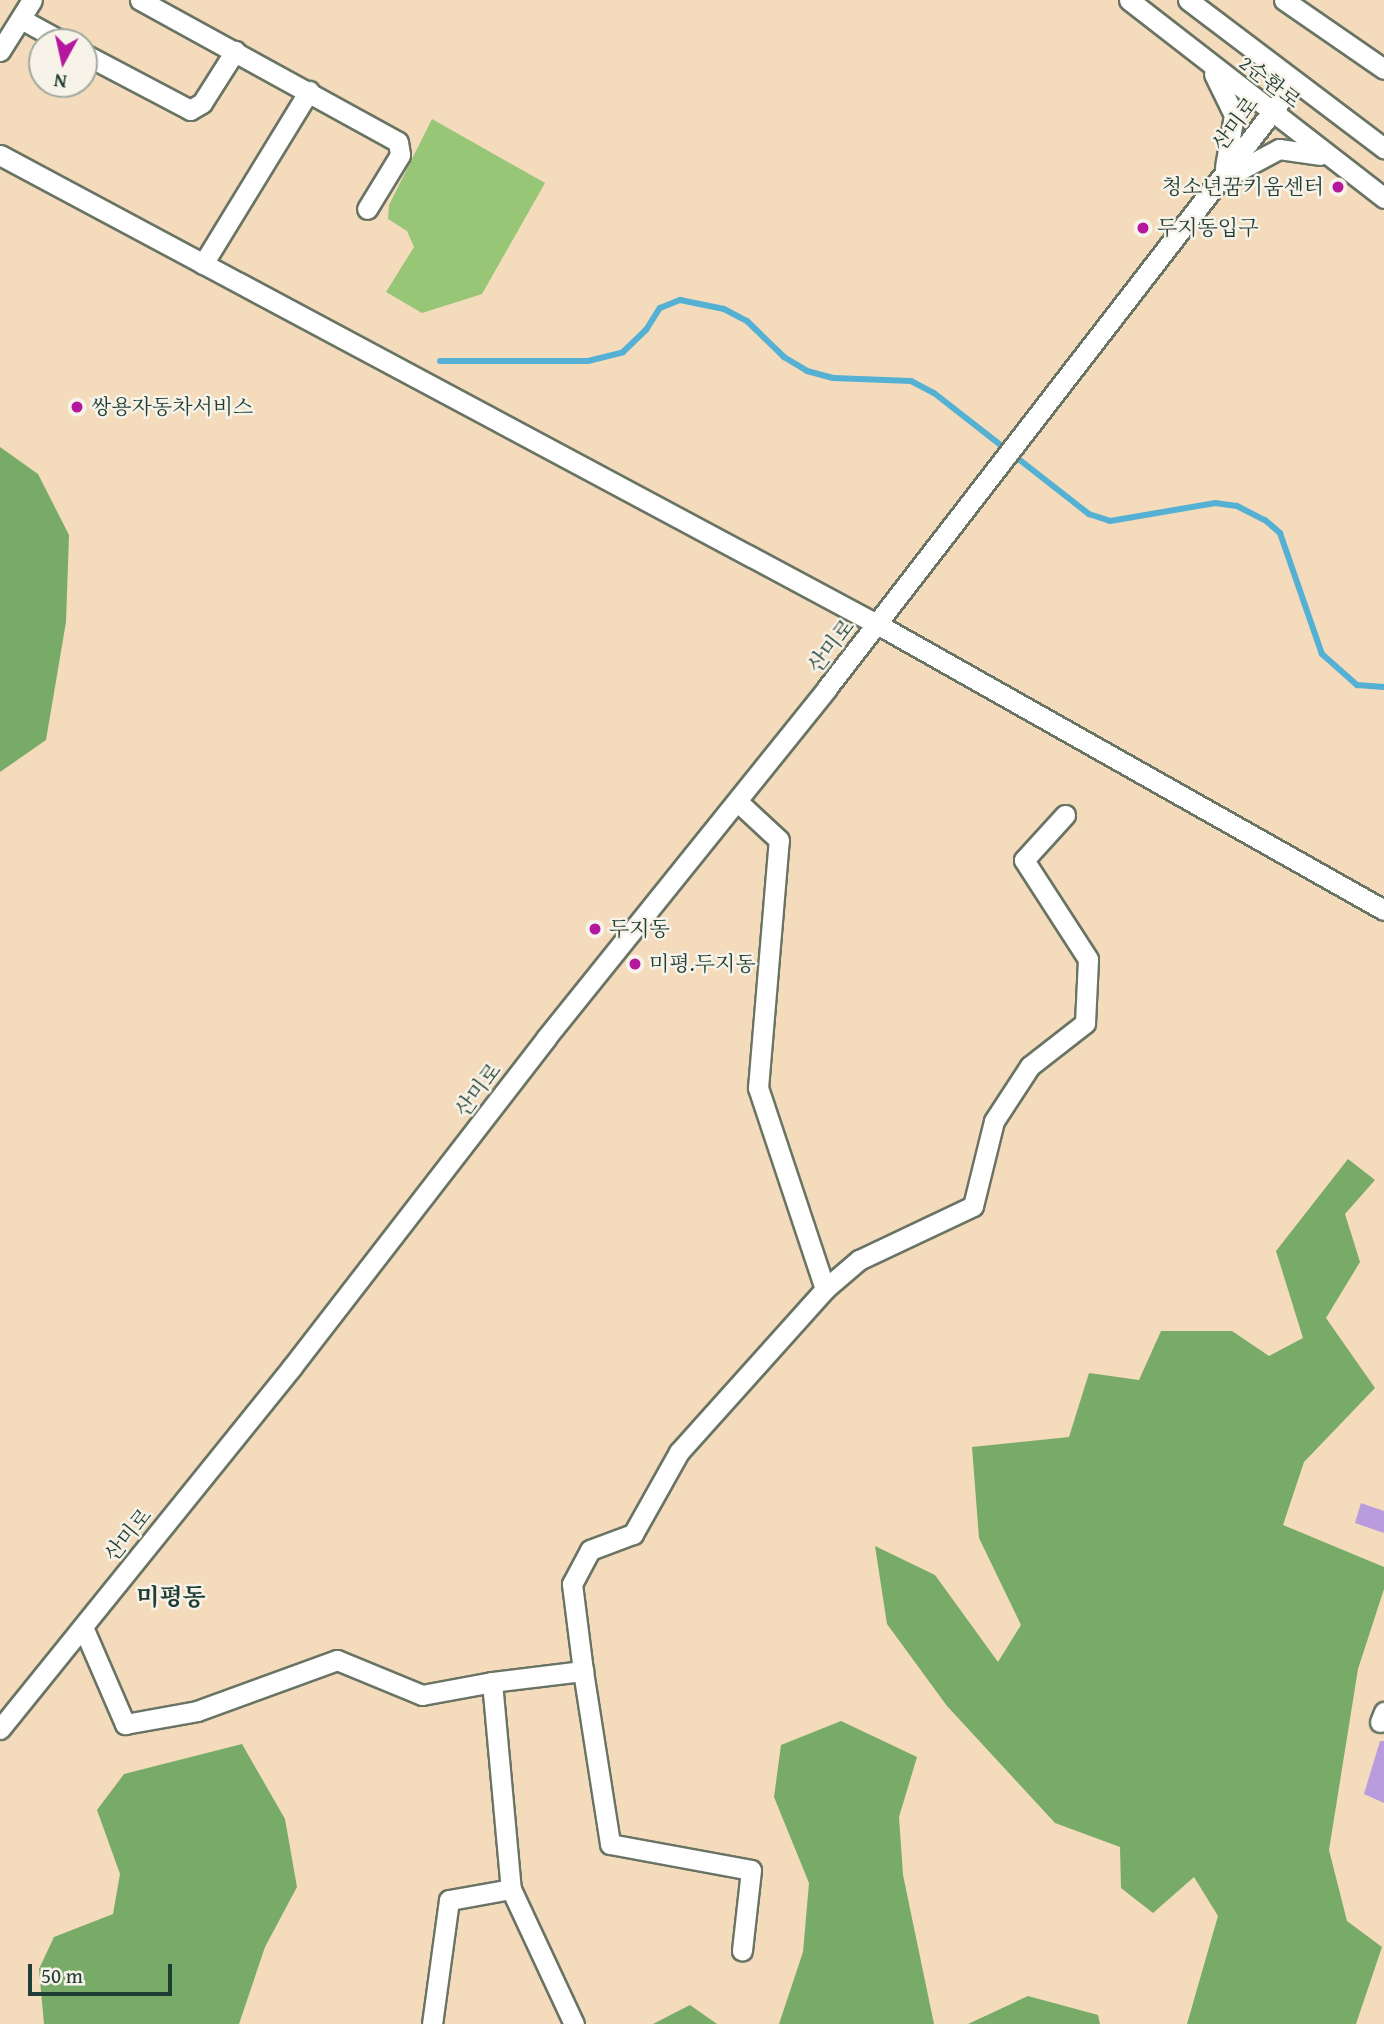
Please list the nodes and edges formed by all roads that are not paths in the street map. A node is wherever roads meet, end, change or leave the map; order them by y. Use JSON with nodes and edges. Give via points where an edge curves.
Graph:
{"nodes":[{"id":1,"x":32,"y":0,"type":"edge"},
{"id":2,"x":140,"y":0,"type":"edge"},
{"id":3,"x":1129,"y":0,"type":"edge"},
{"id":4,"x":1188,"y":0,"type":"edge"},
{"id":5,"x":1284,"y":0,"type":"edge"},
{"id":6,"x":21,"y":19,"type":"junction"},
{"id":7,"x":37,"y":28,"type":"edge"},
{"id":8,"x":0,"y":51,"type":"edge"},
{"id":9,"x":235,"y":51,"type":"junction"},
{"id":10,"x":98,"y":61,"type":"edge"},
{"id":11,"x":1206,"y":61,"type":"junction"},
{"id":12,"x":1384,"y":69,"type":"edge"},
{"id":13,"x":1295,"y":82,"type":"junction"},
{"id":14,"x":309,"y":92,"type":"junction"},
{"id":15,"x":1272,"y":113,"type":"junction"},
{"id":16,"x":1384,"y":148,"type":"edge"},
{"id":17,"x":0,"y":155,"type":"edge"},
{"id":18,"x":1337,"y":163,"type":"junction"},
{"id":19,"x":1216,"y":187,"type":"junction"},
{"id":20,"x":1384,"y":198,"type":"edge"},
{"id":21,"x":367,"y":209,"type":"dead end"},
{"id":22,"x":203,"y":264,"type":"junction"},
{"id":23,"x":877,"y":624,"type":"junction"},
{"id":24,"x":737,"y":801,"type":"junction"},
{"id":25,"x":1065,"y":814,"type":"dead end"},
{"id":26,"x":1384,"y":910,"type":"edge"},
{"id":27,"x":825,"y":1289,"type":"junction"},
{"id":28,"x":83,"y":1626,"type":"junction"},
{"id":29,"x":583,"y":1671,"type":"junction"},
{"id":30,"x":492,"y":1682,"type":"junction"},
{"id":31,"x":0,"y":1729,"type":"edge"},
{"id":32,"x":511,"y":1889,"type":"junction"},
{"id":33,"x":742,"y":1950,"type":"dead end"},
{"id":34,"x":432,"y":2024,"type":"edge"},
{"id":35,"x":574,"y":2024,"type":"edge"}],
"edges":[{"from":1,"to":6,"type":"street"},
{"from":2,"to":9,"type":"street"},
{"from":3,"to":11,"type":"street","name":"2순환로"},
{"from":4,"to":13,"type":"street","name":"2순환로"},
{"from":5,"to":12,"type":"street"},
{"from":6,"to":7,"type":"street"},
{"from":6,"to":8,"type":"street"},
{"from":9,"to":10,"type":"street","via":[[202,103],[190,110]]},
{"from":9,"to":14,"type":"street"},
{"from":11,"to":15,"type":"street","name":"2순환로"},
{"from":11,"to":19,"type":"street","via":[[1234,115],[1231,148]]},
{"from":13,"to":15,"type":"street","name":"산미로"},
{"from":13,"to":16,"type":"street","name":"2순환로"},
{"from":14,"to":21,"type":"street","via":[[402,147]]},
{"from":14,"to":22,"type":"street"},
{"from":15,"to":18,"type":"street","name":"2순환로"},
{"from":15,"to":19,"type":"street","name":"산미로"},
{"from":17,"to":22,"type":"street"},
{"from":18,"to":19,"type":"street","via":[[1304,150],[1279,149],[1261,155]]},
{"from":18,"to":20,"type":"street","name":"2순환로"},
{"from":19,"to":23,"type":"street","name":"산미로"},
{"from":22,"to":23,"type":"street"},
{"from":23,"to":24,"type":"street","name":"산미로"},
{"from":23,"to":26,"type":"street"},
{"from":24,"to":27,"type":"street","via":[[779,840],[758,1088]]},
{"from":24,"to":28,"type":"street","name":"산미로"},
{"from":25,"to":27,"type":"street","via":[[1024,860],[1088,959],[1084,1023],[1030,1066],[995,1121],[973,1206],[859,1260]]},
{"from":27,"to":29,"type":"street","via":[[679,1452],[632,1534],[590,1550],[572,1584]]},
{"from":28,"to":30,"type":"street","via":[[125,1724],[197,1710],[337,1660],[422,1695]]},
{"from":28,"to":31,"type":"street","name":"산미로"},
{"from":29,"to":30,"type":"street"},
{"from":29,"to":33,"type":"street","via":[[610,1844],[751,1870]]},
{"from":30,"to":32,"type":"street"},
{"from":32,"to":34,"type":"street","via":[[449,1900]]},
{"from":32,"to":35,"type":"street"}]}
